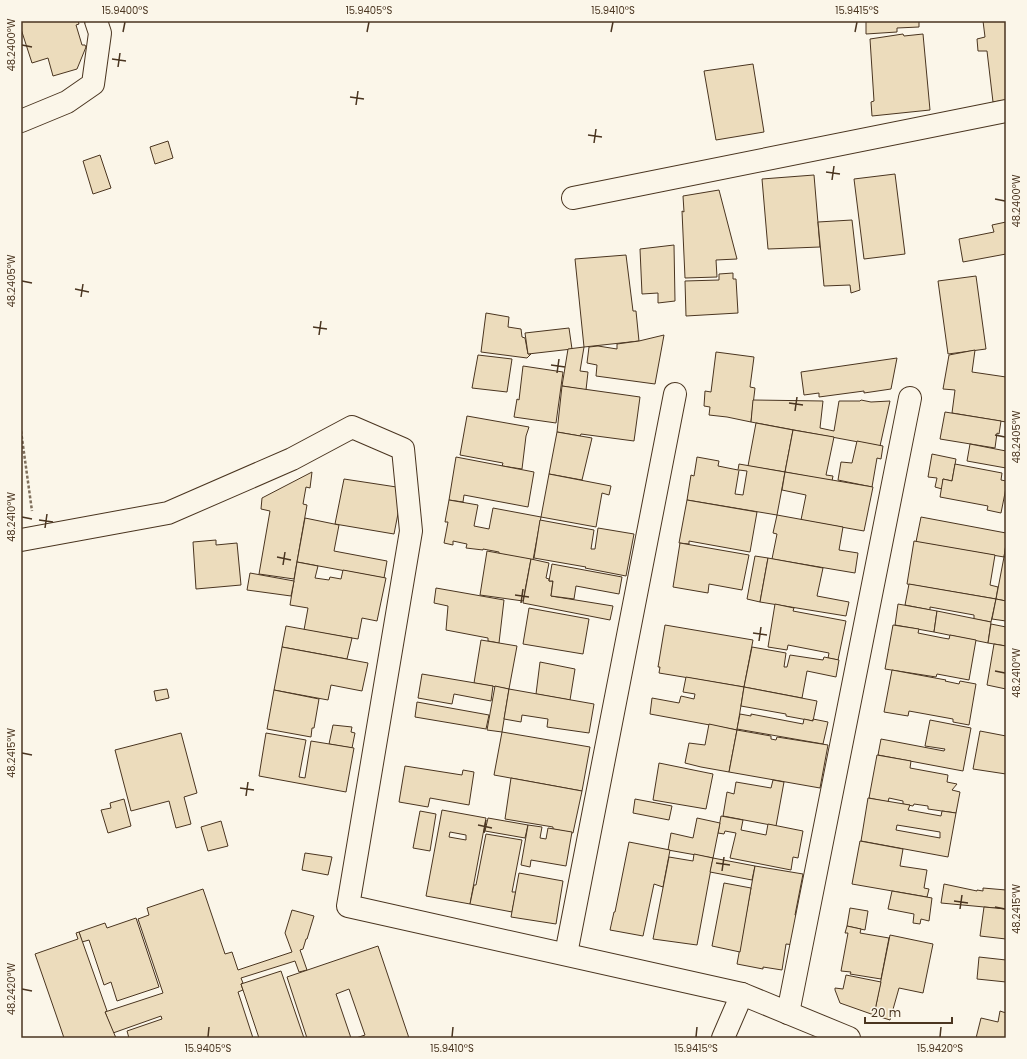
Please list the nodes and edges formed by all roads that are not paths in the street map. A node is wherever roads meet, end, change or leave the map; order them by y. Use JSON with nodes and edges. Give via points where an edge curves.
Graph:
{"nodes":[{"id":1,"x":96,"y":21,"type":"edge"},
{"id":2,"x":1006,"y":111,"type":"edge"},
{"id":3,"x":21,"y":121,"type":"edge"},
{"id":4,"x":572,"y":198,"type":"dead end"},
{"id":5,"x":675,"y":394,"type":"dead end"},
{"id":6,"x":910,"y":398,"type":"dead end"},
{"id":7,"x":28,"y":539,"type":"edge"},
{"id":8,"x":566,"y":954,"type":"junction"},
{"id":9,"x":742,"y":994,"type":"junction"},
{"id":10,"x":788,"y":1013,"type":"junction"},
{"id":11,"x":723,"y":1038,"type":"edge"},
{"id":12,"x":849,"y":1038,"type":"edge"}],
"edges":[{"from":1,"to":3,"type":"street","via":[[100,33],[93,84],[67,102]]},
{"from":2,"to":4,"type":"street"},
{"from":5,"to":8,"type":"street"},
{"from":6,"to":10,"type":"street"},
{"from":7,"to":8,"type":"street","via":[[168,513],[292,459],[352,427],[403,448],[411,531],[348,906]]},
{"from":8,"to":9,"type":"street"},
{"from":9,"to":10,"type":"street"},
{"from":9,"to":11,"type":"street"},
{"from":10,"to":12,"type":"street"}]}
